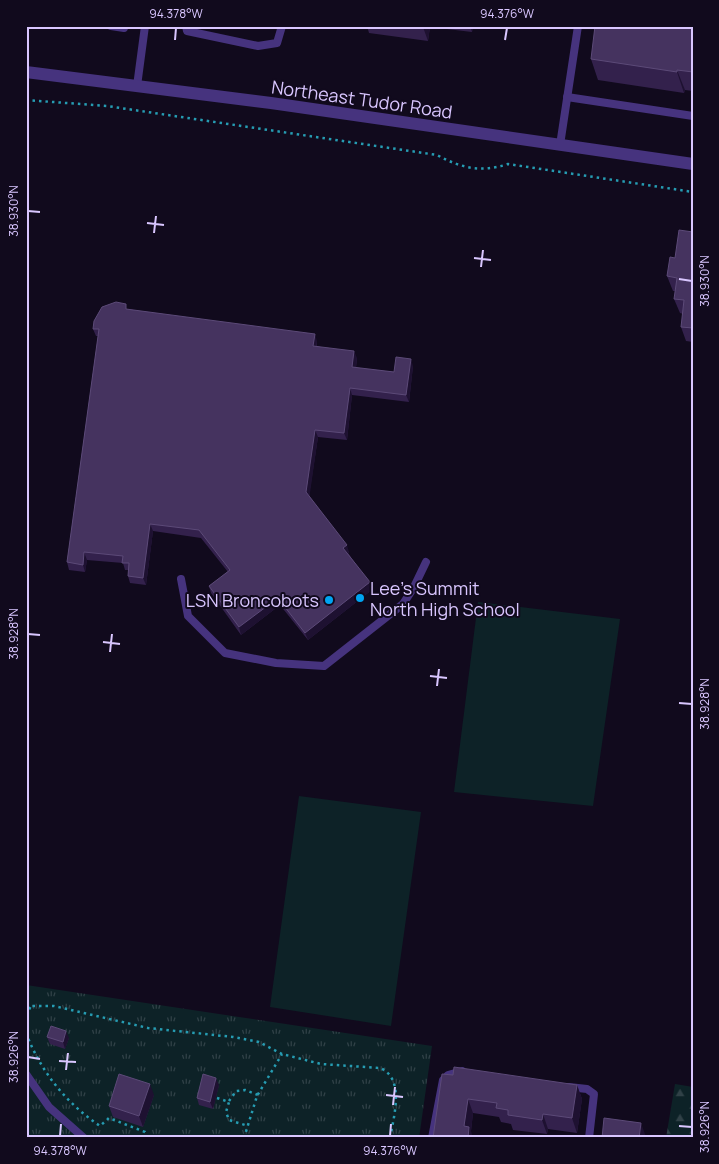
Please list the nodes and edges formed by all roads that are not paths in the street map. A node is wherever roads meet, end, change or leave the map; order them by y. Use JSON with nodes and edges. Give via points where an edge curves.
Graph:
{"nodes":[{"id":1,"x":111,"y":26,"type":"edge"},
{"id":2,"x":145,"y":26,"type":"edge"},
{"id":3,"x":186,"y":26,"type":"edge"},
{"id":4,"x":282,"y":26,"type":"edge"},
{"id":5,"x":578,"y":26,"type":"edge"},
{"id":6,"x":124,"y":28,"type":"dead end"},
{"id":7,"x":26,"y":72,"type":"edge"},
{"id":8,"x":137,"y":86,"type":"junction"},
{"id":9,"x":567,"y":96,"type":"junction"},
{"id":10,"x":693,"y":116,"type":"edge"},
{"id":11,"x":560,"y":145,"type":"junction"},
{"id":12,"x":693,"y":164,"type":"edge"},
{"id":13,"x":426,"y":562,"type":"dead end"},
{"id":14,"x":181,"y":579,"type":"dead end"},
{"id":15,"x":475,"y":1073,"type":"edge"},
{"id":16,"x":26,"y":1074,"type":"edge"},
{"id":17,"x":559,"y":1085,"type":"edge"},
{"id":18,"x":84,"y":1138,"type":"edge"},
{"id":19,"x":432,"y":1138,"type":"edge"},
{"id":20,"x":589,"y":1138,"type":"edge"}],
"edges":[{"from":1,"to":6,"type":"lane"},
{"from":2,"to":8,"type":"lane"},
{"from":3,"to":4,"type":"lane","via":[[187,31],[258,46],[277,42]]},
{"from":5,"to":9,"type":"lane"},
{"from":7,"to":8,"type":"street","name":"Northeast Tudor Road"},
{"from":8,"to":11,"type":"street","name":"Northeast Tudor Road"},
{"from":9,"to":10,"type":"lane"},
{"from":9,"to":11,"type":"lane"},
{"from":11,"to":12,"type":"street","name":"Northeast Tudor Road"},
{"from":13,"to":14,"type":"lane","via":[[403,604],[324,666],[276,664],[225,653],[188,616]]},
{"from":15,"to":19,"type":"lane","via":[[456,1072],[443,1080]]},
{"from":16,"to":18,"type":"lane","via":[[49,1107]]},
{"from":17,"to":20,"type":"lane","via":[[587,1089],[594,1094]]}]}
